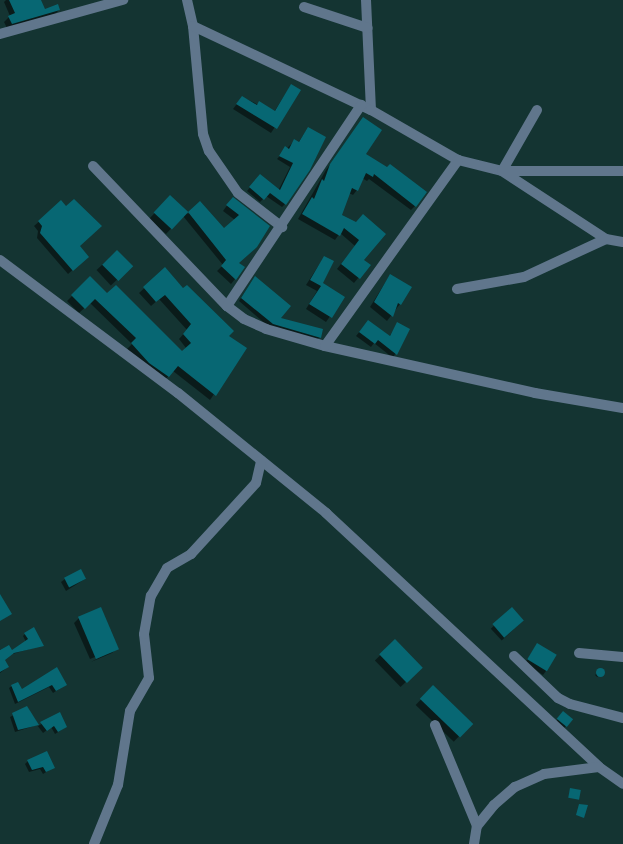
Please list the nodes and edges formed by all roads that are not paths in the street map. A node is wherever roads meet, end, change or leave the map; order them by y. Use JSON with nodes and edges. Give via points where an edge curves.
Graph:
{"nodes":[{"id":1,"x":123,"y":0,"type":"edge"},
{"id":2,"x":187,"y":0,"type":"edge"},
{"id":3,"x":366,"y":0,"type":"edge"},
{"id":4,"x":304,"y":7,"type":"dead end"},
{"id":5,"x":192,"y":26,"type":"junction"},
{"id":6,"x":368,"y":28,"type":"junction"},
{"id":7,"x":0,"y":34,"type":"edge"},
{"id":8,"x":366,"y":108,"type":"junction"},
{"id":9,"x":537,"y":110,"type":"dead end"},
{"id":10,"x":458,"y":160,"type":"junction"},
{"id":11,"x":93,"y":166,"type":"dead end"},
{"id":12,"x":502,"y":171,"type":"junction"},
{"id":13,"x":623,"y":171,"type":"edge"},
{"id":14,"x":282,"y":227,"type":"junction"},
{"id":15,"x":606,"y":240,"type":"junction"},
{"id":16,"x":623,"y":242,"type":"edge"},
{"id":17,"x":0,"y":260,"type":"edge"},
{"id":18,"x":457,"y":289,"type":"dead end"},
{"id":19,"x":227,"y":306,"type":"junction"},
{"id":20,"x":325,"y":346,"type":"junction"},
{"id":21,"x":623,"y":408,"type":"edge"},
{"id":22,"x":261,"y":461,"type":"junction"},
{"id":23,"x":579,"y":653,"type":"dead end"},
{"id":24,"x":514,"y":656,"type":"dead end"},
{"id":25,"x":623,"y":657,"type":"edge"},
{"id":26,"x":623,"y":718,"type":"edge"},
{"id":27,"x":435,"y":725,"type":"dead end"},
{"id":28,"x":599,"y":767,"type":"junction"},
{"id":29,"x":623,"y":784,"type":"edge"},
{"id":30,"x":477,"y":826,"type":"junction"},
{"id":31,"x":94,"y":844,"type":"edge"},
{"id":32,"x":474,"y":844,"type":"edge"}],
"edges":[{"from":1,"to":7,"type":"street"},
{"from":2,"to":5,"type":"street"},
{"from":3,"to":6,"type":"street"},
{"from":4,"to":6,"type":"street"},
{"from":5,"to":8,"type":"street"},
{"from":5,"to":14,"type":"street","via":[[203,134],[209,151],[238,193]]},
{"from":6,"to":8,"type":"street"},
{"from":8,"to":10,"type":"street"},
{"from":8,"to":14,"type":"street"},
{"from":9,"to":12,"type":"street"},
{"from":10,"to":12,"type":"street"},
{"from":10,"to":20,"type":"street"},
{"from":11,"to":19,"type":"street"},
{"from":12,"to":13,"type":"street"},
{"from":12,"to":15,"type":"street"},
{"from":14,"to":19,"type":"street"},
{"from":15,"to":16,"type":"street"},
{"from":15,"to":18,"type":"street","via":[[524,277]]},
{"from":17,"to":22,"type":"street","via":[[178,393]]},
{"from":19,"to":20,"type":"street","via":[[266,330]]},
{"from":20,"to":21,"type":"street","via":[[535,393]]},
{"from":22,"to":28,"type":"street","via":[[326,513]]},
{"from":22,"to":31,"type":"street","via":[[256,483],[191,554],[167,568],[151,596],[144,634],[149,678],[130,711],[118,785]]},
{"from":23,"to":25,"type":"street"},
{"from":24,"to":26,"type":"street","via":[[558,698]]},
{"from":27,"to":30,"type":"street"},
{"from":28,"to":29,"type":"street"},
{"from":28,"to":30,"type":"street","via":[[544,774],[523,784],[494,805]]},
{"from":30,"to":32,"type":"street"}]}
